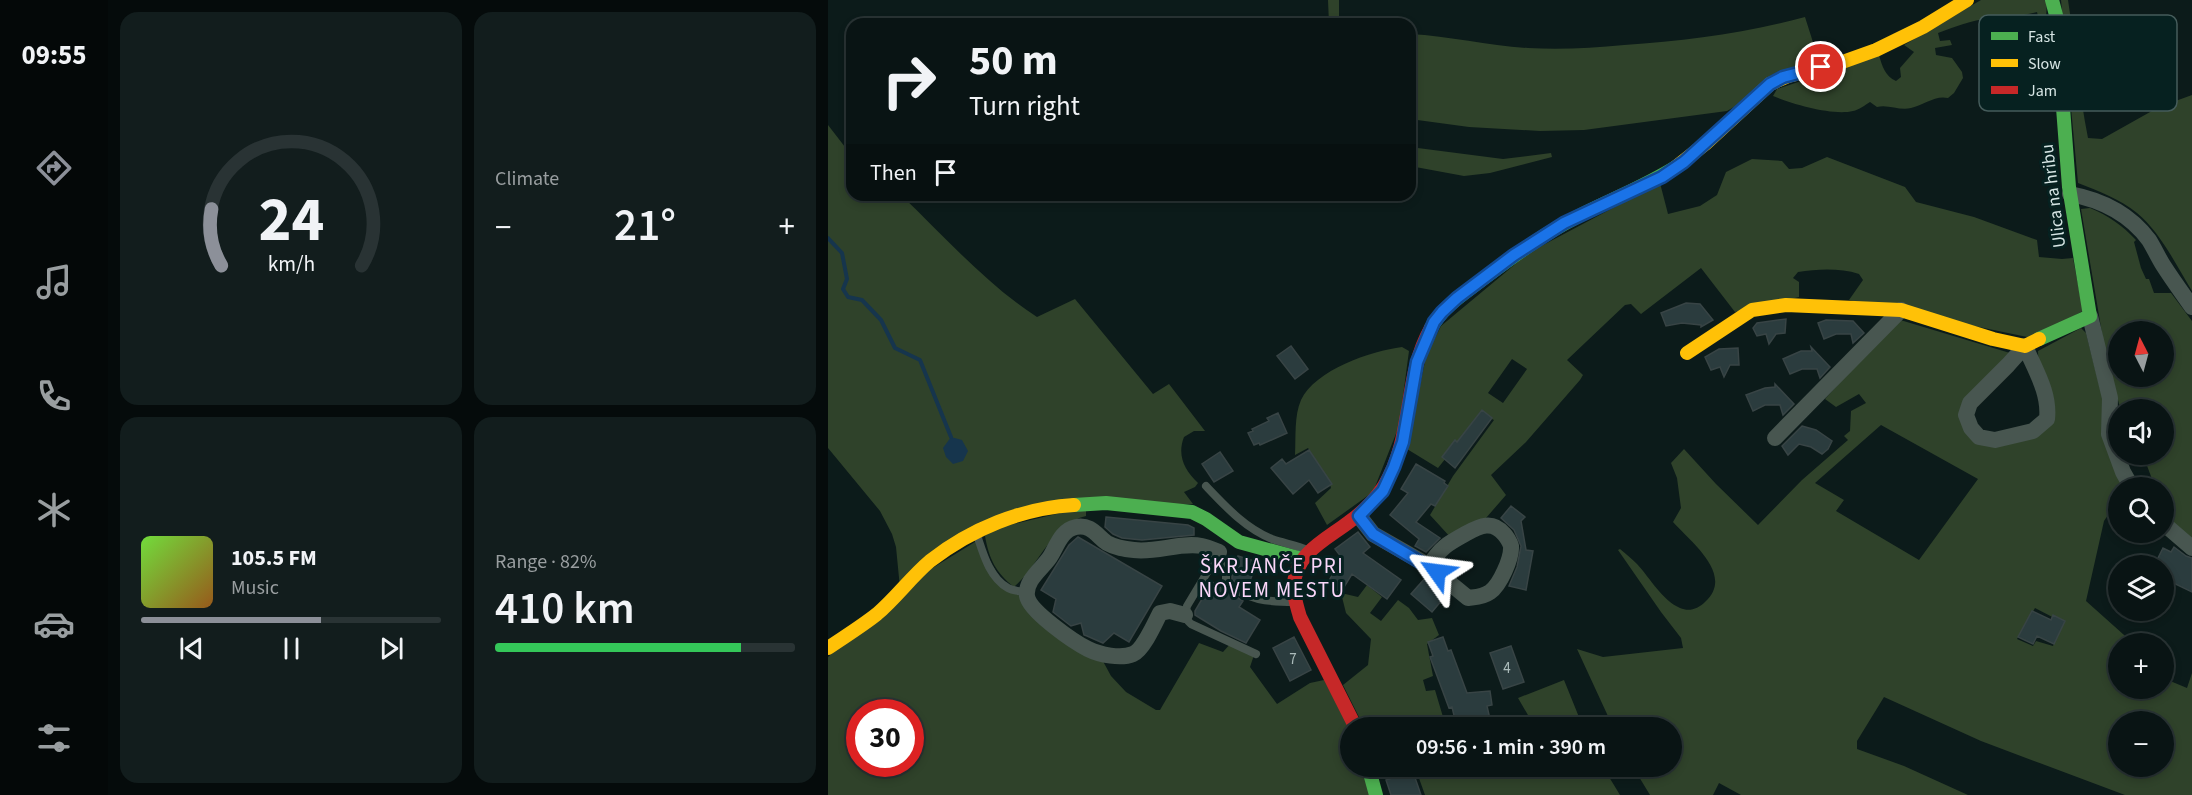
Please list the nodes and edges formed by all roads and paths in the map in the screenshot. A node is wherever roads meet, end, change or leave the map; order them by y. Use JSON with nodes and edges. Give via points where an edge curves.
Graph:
{"nodes":[{"id":1,"x":1968,"y":0,"type":"edge"},
{"id":2,"x":2052,"y":0,"type":"edge"},
{"id":3,"x":2056,"y":15,"type":"edge"},
{"id":4,"x":2064,"y":111,"type":"edge"},
{"id":5,"x":2070,"y":194,"type":"junction"},
{"id":6,"x":2192,"y":307,"type":"edge"},
{"id":7,"x":1901,"y":310,"type":"junction"},
{"id":8,"x":2090,"y":316,"type":"junction"},
{"id":9,"x":2025,"y":346,"type":"junction"},
{"id":10,"x":1687,"y":353,"type":"dead end"},
{"id":11,"x":1775,"y":438,"type":"dead end"},
{"id":12,"x":2126,"y":477,"type":"edge"},
{"id":13,"x":1206,"y":486,"type":"dead end"},
{"id":14,"x":1359,"y":516,"type":"junction"},
{"id":15,"x":976,"y":531,"type":"junction"},
{"id":16,"x":2174,"y":533,"type":"edge"},
{"id":17,"x":1229,"y":536,"type":"junction"},
{"id":18,"x":2192,"y":548,"type":"edge"},
{"id":19,"x":1220,"y":552,"type":"junction"},
{"id":20,"x":1306,"y":555,"type":"junction"},
{"id":21,"x":1429,"y":566,"type":"junction"},
{"id":22,"x":1027,"y":593,"type":"junction"},
{"id":23,"x":1295,"y":602,"type":"junction"},
{"id":24,"x":1185,"y":615,"type":"junction"},
{"id":25,"x":828,"y":648,"type":"edge"},
{"id":26,"x":1256,"y":654,"type":"dead end"},
{"id":27,"x":1352,"y":717,"type":"edge"},
{"id":28,"x":1371,"y":777,"type":"edge"},
{"id":29,"x":1376,"y":795,"type":"edge"}],
"edges":[{"from":1,"to":14,"type":"street","via":[[1874,50],[1770,84],[1684,162],[1662,177],[1564,223],[1457,298],[1434,322],[1424,342],[1394,467],[1383,491]]},
{"from":2,"to":3,"type":"street","name":"Ulica na hribu"},
{"from":4,"to":5,"type":"street","name":"Ulica na hribu"},
{"from":5,"to":6,"type":"street","via":[[2106,204],[2135,225]]},
{"from":5,"to":8,"type":"street","name":"Ulica na hribu"},
{"from":7,"to":9,"type":"street"},
{"from":7,"to":10,"type":"street","via":[[1768,306],[1752,310]]},
{"from":7,"to":11,"type":"street"},
{"from":8,"to":9,"type":"street"},
{"from":8,"to":12,"type":"street","via":[[2110,398],[2109,434]]},
{"from":9,"to":9,"type":"street","via":[[2049,405],[2047,419],[2033,430],[2012,437],[1979,437],[1966,415],[1970,403]]},
{"from":13,"to":20,"type":"lane","via":[[1252,529]]},
{"from":14,"to":20,"type":"street"},
{"from":14,"to":21,"type":"street","via":[[1373,534]]},
{"from":15,"to":17,"type":"street","via":[[1009,517],[1057,506],[1106,503],[1192,512]]},
{"from":15,"to":22,"type":"lane","via":[[985,559],[999,579],[1008,588]]},
{"from":15,"to":25,"type":"street","via":[[929,562],[877,614]]},
{"from":16,"to":18,"type":"street"},
{"from":17,"to":19,"type":"lane"},
{"from":17,"to":20,"type":"street","via":[[1264,550]]},
{"from":19,"to":22,"type":"street","via":[[1202,546],[1126,549],[1105,542],[1086,527],[1076,527],[1063,536]]},
{"from":19,"to":23,"type":"lane","via":[[1226,562],[1226,584],[1233,589],[1267,602]]},
{"from":19,"to":24,"type":"lane"},
{"from":20,"to":23,"type":"street","via":[[1295,574]]},
{"from":21,"to":21,"type":"street","via":[[1467,598],[1480,597],[1498,582],[1511,546],[1498,528],[1481,525],[1440,550]]},
{"from":22,"to":24,"type":"street","via":[[1028,600],[1046,619],[1090,650],[1107,655],[1132,655],[1140,650],[1160,613]]},
{"from":23,"to":27,"type":"street"},
{"from":24,"to":26,"type":"lane","via":[[1191,624]]},
{"from":28,"to":29,"type":"street"}]}
